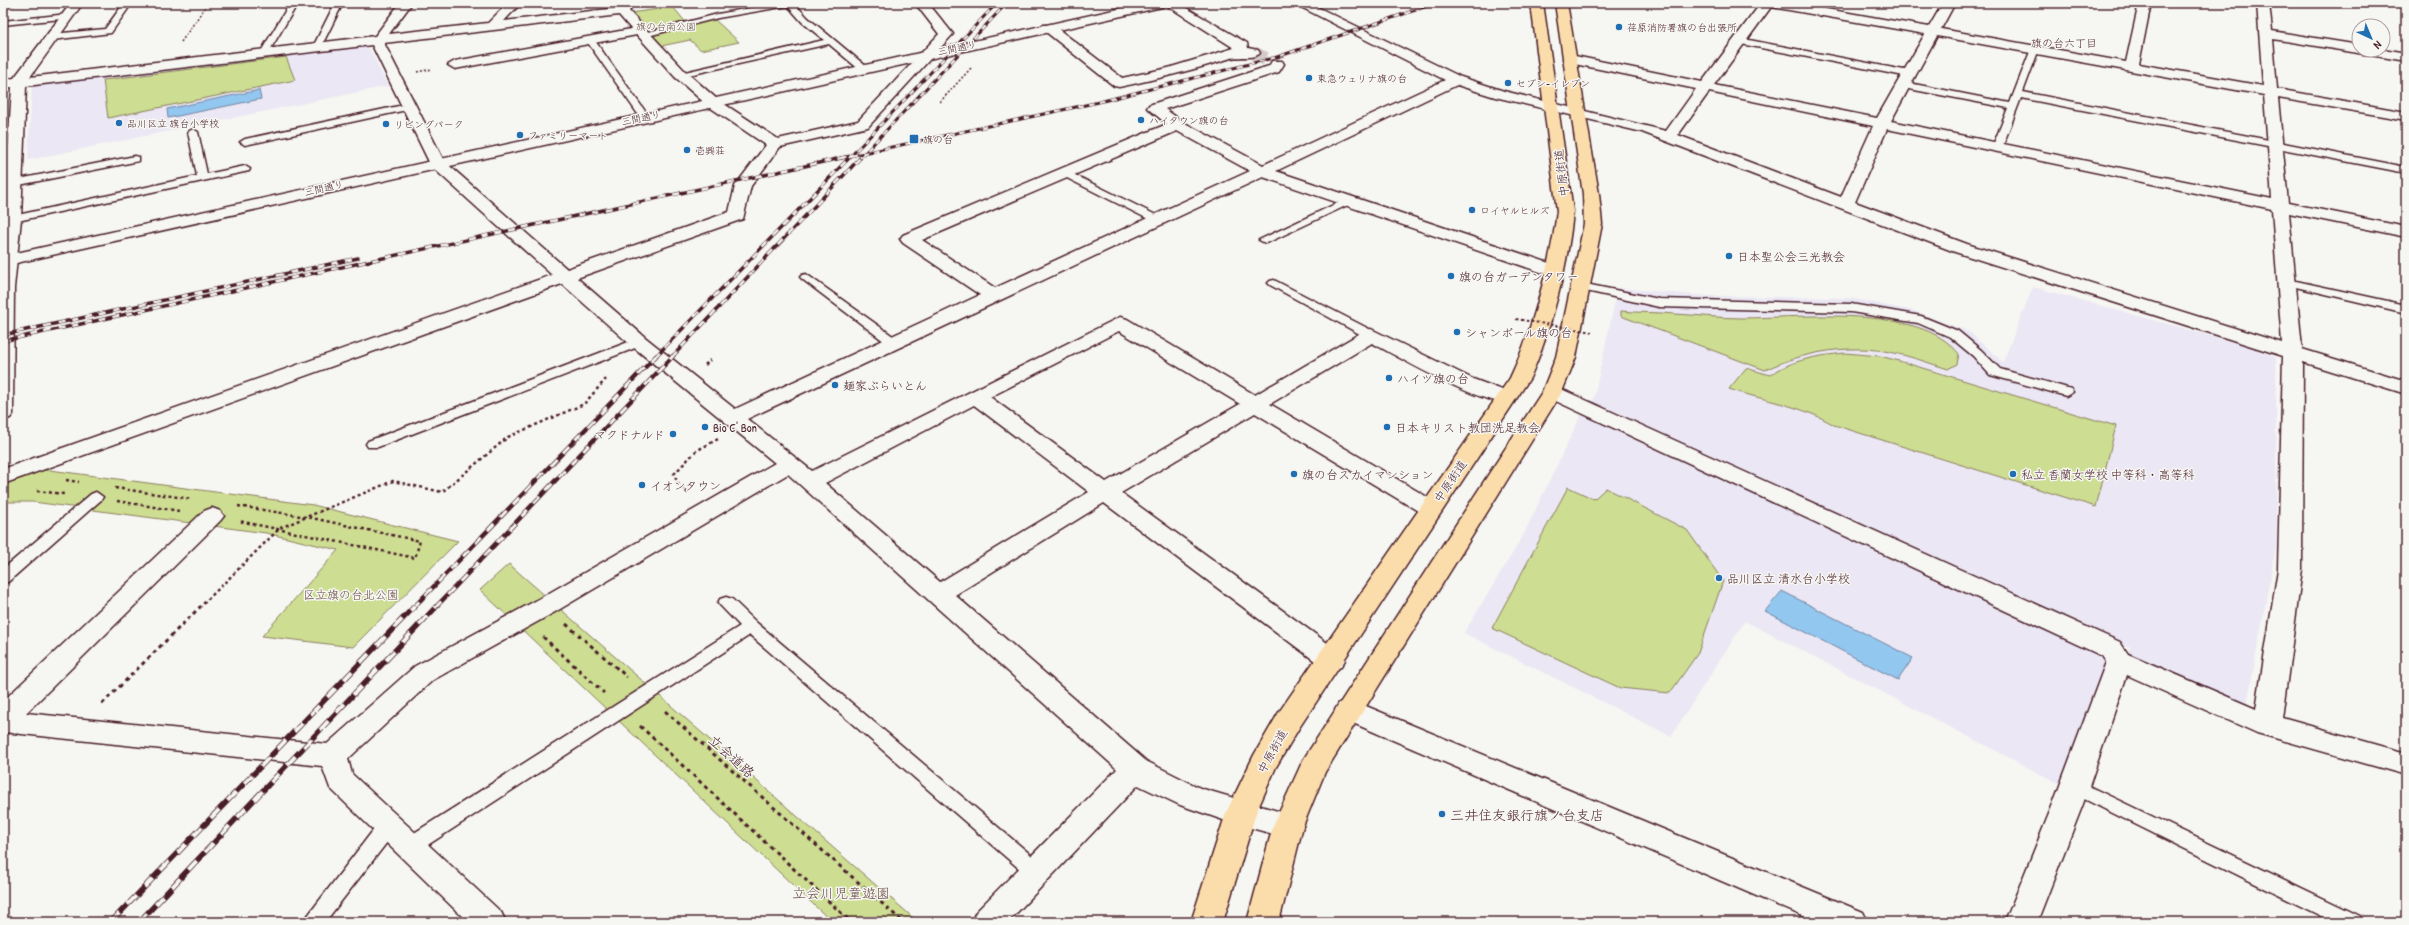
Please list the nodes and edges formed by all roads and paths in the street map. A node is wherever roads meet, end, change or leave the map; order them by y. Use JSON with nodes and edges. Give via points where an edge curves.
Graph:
{"nodes":[{"id":1,"x":14,"y":3,"type":"edge"},
{"id":2,"x":77,"y":3,"type":"edge"},
{"id":3,"x":128,"y":3,"type":"edge"},
{"id":4,"x":208,"y":3,"type":"edge"},
{"id":5,"x":294,"y":3,"type":"edge"},
{"id":6,"x":338,"y":3,"type":"edge"},
{"id":7,"x":406,"y":3,"type":"edge"},
{"id":8,"x":515,"y":3,"type":"edge"},
{"id":9,"x":790,"y":3,"type":"edge"},
{"id":10,"x":921,"y":3,"type":"edge"},
{"id":11,"x":1162,"y":3,"type":"edge"},
{"id":12,"x":1169,"y":3,"type":"edge"},
{"id":13,"x":1299,"y":3,"type":"edge"},
{"id":14,"x":1537,"y":3,"type":"edge"},
{"id":15,"x":1561,"y":3,"type":"edge"},
{"id":16,"x":1767,"y":3,"type":"edge"},
{"id":17,"x":1771,"y":3,"type":"edge"},
{"id":18,"x":1949,"y":3,"type":"edge"},
{"id":19,"x":2145,"y":3,"type":"edge"},
{"id":20,"x":2263,"y":3,"type":"edge"},
{"id":21,"x":3,"y":4,"type":"edge"},
{"id":22,"x":625,"y":7,"type":"edge"},
{"id":23,"x":68,"y":16,"type":"junction"},
{"id":24,"x":3,"y":23,"type":"edge"},
{"id":25,"x":491,"y":27,"type":"junction"},
{"id":26,"x":190,"y":28,"type":"dead end"},
{"id":27,"x":1048,"y":28,"type":"junction"},
{"id":28,"x":1933,"y":32,"type":"junction"},
{"id":29,"x":642,"y":33,"type":"junction"},
{"id":30,"x":2266,"y":34,"type":"junction"},
{"id":31,"x":52,"y":37,"type":"junction"},
{"id":32,"x":379,"y":40,"type":"junction"},
{"id":33,"x":590,"y":40,"type":"junction"},
{"id":34,"x":996,"y":40,"type":"junction"},
{"id":35,"x":830,"y":41,"type":"junction"},
{"id":36,"x":1739,"y":41,"type":"junction"},
{"id":37,"x":316,"y":48,"type":"junction"},
{"id":38,"x":2351,"y":48,"type":"edge"},
{"id":39,"x":2035,"y":49,"type":"junction"},
{"id":40,"x":264,"y":53,"type":"junction"},
{"id":41,"x":2391,"y":54,"type":"edge"},
{"id":42,"x":928,"y":55,"type":"junction"},
{"id":43,"x":2406,"y":57,"type":"edge"},
{"id":44,"x":1570,"y":59,"type":"junction"},
{"id":45,"x":1277,"y":64,"type":"dead end"},
{"id":46,"x":455,"y":65,"type":"joint"},
{"id":47,"x":2132,"y":67,"type":"junction"},
{"id":48,"x":864,"y":69,"type":"junction"},
{"id":49,"x":680,"y":74,"type":"junction"},
{"id":50,"x":393,"y":76,"type":"junction"},
{"id":51,"x":1907,"y":79,"type":"junction"},
{"id":52,"x":1456,"y":80,"type":"junction"},
{"id":53,"x":19,"y":82,"type":"junction"},
{"id":54,"x":3,"y":84,"type":"edge"},
{"id":55,"x":1706,"y":86,"type":"junction"},
{"id":56,"x":2270,"y":92,"type":"junction"},
{"id":57,"x":2017,"y":94,"type":"junction"},
{"id":58,"x":940,"y":102,"type":"dead end"},
{"id":59,"x":713,"y":103,"type":"junction"},
{"id":60,"x":1551,"y":105,"type":"junction"},
{"id":61,"x":2013,"y":106,"type":"junction"},
{"id":62,"x":408,"y":107,"type":"junction"},
{"id":63,"x":1578,"y":113,"type":"junction"},
{"id":64,"x":2406,"y":116,"type":"edge"},
{"id":65,"x":645,"y":118,"type":"junction"},
{"id":66,"x":1882,"y":123,"type":"junction"},
{"id":67,"x":1178,"y":125,"type":"junction"},
{"id":68,"x":10,"y":131,"type":"edge"},
{"id":69,"x":193,"y":132,"type":"dead end"},
{"id":70,"x":1669,"y":137,"type":"junction"},
{"id":71,"x":245,"y":142,"type":"dead end"},
{"id":72,"x":774,"y":144,"type":"junction"},
{"id":73,"x":2275,"y":145,"type":"junction"},
{"id":74,"x":10,"y":148,"type":"edge"},
{"id":75,"x":1997,"y":148,"type":"junction"},
{"id":76,"x":135,"y":159,"type":"dead end"},
{"id":77,"x":437,"y":163,"type":"junction"},
{"id":78,"x":245,"y":169,"type":"dead end"},
{"id":79,"x":2406,"y":170,"type":"edge"},
{"id":80,"x":1264,"y":172,"type":"junction"},
{"id":81,"x":1065,"y":173,"type":"junction"},
{"id":82,"x":203,"y":178,"type":"junction"},
{"id":83,"x":11,"y":188,"type":"edge"},
{"id":84,"x":1348,"y":201,"type":"junction"},
{"id":85,"x":1844,"y":205,"type":"junction"},
{"id":86,"x":2280,"y":206,"type":"junction"},
{"id":87,"x":10,"y":215,"type":"edge"},
{"id":88,"x":1158,"y":220,"type":"junction"},
{"id":89,"x":2406,"y":232,"type":"edge"},
{"id":90,"x":1265,"y":240,"type":"dead end"},
{"id":91,"x":6,"y":260,"type":"edge"},
{"id":92,"x":1552,"y":270,"type":"junction"},
{"id":93,"x":565,"y":276,"type":"junction"},
{"id":94,"x":806,"y":277,"type":"dead end"},
{"id":95,"x":2287,"y":282,"type":"junction"},
{"id":96,"x":1274,"y":283,"type":"dead end"},
{"id":97,"x":1581,"y":287,"type":"junction"},
{"id":98,"x":994,"y":295,"type":"junction"},
{"id":99,"x":2406,"y":310,"type":"edge"},
{"id":100,"x":1516,"y":318,"type":"dead end"},
{"id":101,"x":1592,"y":332,"type":"dead end"},
{"id":102,"x":1371,"y":335,"type":"junction"},
{"id":103,"x":639,"y":342,"type":"junction"},
{"id":104,"x":893,"y":342,"type":"junction"},
{"id":105,"x":2293,"y":353,"type":"junction"},
{"id":106,"x":609,"y":376,"type":"dead end"},
{"id":107,"x":2406,"y":388,"type":"edge"},
{"id":108,"x":1552,"y":392,"type":"junction"},
{"id":109,"x":2066,"y":392,"type":"dead end"},
{"id":110,"x":975,"y":396,"type":"junction"},
{"id":111,"x":1506,"y":398,"type":"junction"},
{"id":112,"x":1256,"y":403,"type":"junction"},
{"id":113,"x":3,"y":414,"type":"edge"},
{"id":114,"x":738,"y":420,"type":"junction"},
{"id":115,"x":373,"y":444,"type":"dead end"},
{"id":116,"x":790,"y":464,"type":"junction"},
{"id":117,"x":3,"y":477,"type":"edge"},
{"id":118,"x":810,"y":481,"type":"junction"},
{"id":119,"x":1105,"y":492,"type":"junction"},
{"id":120,"x":96,"y":497,"type":"dead end"},
{"id":121,"x":1431,"y":509,"type":"junction"},
{"id":122,"x":710,"y":510,"type":"junction"},
{"id":123,"x":212,"y":516,"type":"dead end"},
{"id":124,"x":3,"y":578,"type":"edge"},
{"id":125,"x":937,"y":596,"type":"junction"},
{"id":126,"x":726,"y":603,"type":"dead end"},
{"id":127,"x":546,"y":606,"type":"junction"},
{"id":128,"x":522,"y":619,"type":"junction"},
{"id":129,"x":751,"y":627,"type":"junction"},
{"id":130,"x":1332,"y":660,"type":"junction"},
{"id":131,"x":2119,"y":661,"type":"junction"},
{"id":132,"x":647,"y":695,"type":"junction"},
{"id":133,"x":623,"y":710,"type":"junction"},
{"id":134,"x":1349,"y":710,"type":"junction"},
{"id":135,"x":3,"y":718,"type":"edge"},
{"id":136,"x":3,"y":721,"type":"edge"},
{"id":137,"x":2267,"y":725,"type":"junction"},
{"id":138,"x":77,"y":728,"type":"junction"},
{"id":139,"x":333,"y":756,"type":"junction"},
{"id":140,"x":2406,"y":764,"type":"edge"},
{"id":141,"x":1136,"y":769,"type":"junction"},
{"id":142,"x":2074,"y":786,"type":"junction"},
{"id":143,"x":1241,"y":813,"type":"junction"},
{"id":144,"x":388,"y":826,"type":"junction"},
{"id":145,"x":1288,"y":826,"type":"junction"},
{"id":146,"x":410,"y":846,"type":"junction"},
{"id":147,"x":1037,"y":872,"type":"junction"},
{"id":148,"x":313,"y":922,"type":"edge"},
{"id":149,"x":490,"y":922,"type":"edge"},
{"id":150,"x":851,"y":922,"type":"edge"},
{"id":151,"x":902,"y":922,"type":"edge"},
{"id":152,"x":987,"y":922,"type":"edge"},
{"id":153,"x":1207,"y":922,"type":"edge"},
{"id":154,"x":1263,"y":922,"type":"edge"},
{"id":155,"x":1852,"y":922,"type":"edge"},
{"id":156,"x":2021,"y":922,"type":"edge"},
{"id":157,"x":2353,"y":922,"type":"edge"}],
"edges":[{"from":1,"to":21,"type":"lane"},
{"from":2,"to":23,"type":"street"},
{"from":3,"to":31,"type":"lane","via":[[108,31]]},
{"from":4,"to":26,"type":"path"},
{"from":5,"to":40,"type":"lane"},
{"from":6,"to":37,"type":"lane"},
{"from":7,"to":32,"type":"street"},
{"from":8,"to":25,"type":"street"},
{"from":9,"to":29,"type":"lane"},
{"from":9,"to":35,"type":"lane"},
{"from":10,"to":42,"type":"street","via":[[946,34]]},
{"from":11,"to":27,"type":"street","name":"三間通り"},
{"from":12,"to":27,"type":"street","via":[[1242,46],[1246,52],[1119,83]]},
{"from":13,"to":52,"type":"street"},
{"from":14,"to":60,"type":"main road","name":"中原街道"},
{"from":15,"to":44,"type":"main road","name":"中原街道"},
{"from":16,"to":36,"type":"street"},
{"from":17,"to":28,"type":"street"},
{"from":18,"to":28,"type":"street"},
{"from":19,"to":47,"type":"street"},
{"from":20,"to":30,"type":"street"},
{"from":22,"to":25,"type":"street"},
{"from":22,"to":29,"type":"street"},
{"from":23,"to":24,"type":"lane"},
{"from":23,"to":31,"type":"street"},
{"from":25,"to":32,"type":"street"},
{"from":27,"to":34,"type":"street","name":"三間通り"},
{"from":28,"to":39,"type":"street"},
{"from":28,"to":51,"type":"street"},
{"from":29,"to":33,"type":"street"},
{"from":29,"to":49,"type":"street"},
{"from":30,"to":38,"type":"street"},
{"from":30,"to":56,"type":"street"},
{"from":31,"to":53,"type":"street"},
{"from":32,"to":37,"type":"street"},
{"from":32,"to":50,"type":"street","via":[[378,45]]},
{"from":33,"to":46,"type":"street"},
{"from":33,"to":65,"type":"lane"},
{"from":34,"to":42,"type":"street","name":"三間通り"},
{"from":34,"to":58,"type":"path"},
{"from":35,"to":48,"type":"lane"},
{"from":35,"to":49,"type":"lane"},
{"from":36,"to":51,"type":"lane"},
{"from":36,"to":55,"type":"street"},
{"from":37,"to":40,"type":"street"},
{"from":39,"to":47,"type":"street"},
{"from":39,"to":57,"type":"lane"},
{"from":40,"to":53,"type":"street"},
{"from":41,"to":43,"type":"street"},
{"from":42,"to":48,"type":"street","name":"三間通り"},
{"from":42,"to":72,"type":"street","via":[[862,124]]},
{"from":44,"to":55,"type":"street"},
{"from":44,"to":63,"type":"main road","name":"中原街道"},
{"from":45,"to":67,"type":"street","via":[[1274,69],[1154,108]]},
{"from":46,"to":50,"type":"path"},
{"from":47,"to":56,"type":"street"},
{"from":48,"to":59,"type":"street","name":"三間通り"},
{"from":49,"to":59,"type":"street"},
{"from":50,"to":62,"type":"street"},
{"from":51,"to":61,"type":"lane"},
{"from":51,"to":66,"type":"street"},
{"from":52,"to":60,"type":"street","via":[[1500,94]]},
{"from":52,"to":80,"type":"street"},
{"from":53,"to":54,"type":"street"},
{"from":53,"to":68,"type":"street"},
{"from":55,"to":66,"type":"street"},
{"from":55,"to":70,"type":"street"},
{"from":56,"to":64,"type":"street"},
{"from":56,"to":73,"type":"street"},
{"from":57,"to":61,"type":"lane"},
{"from":57,"to":73,"type":"lane"},
{"from":59,"to":65,"type":"street","name":"三間通り"},
{"from":59,"to":72,"type":"street"},
{"from":60,"to":63,"type":"street"},
{"from":60,"to":92,"type":"main road","name":"中原街道","via":[[1565,212],[1562,239]]},
{"from":61,"to":75,"type":"lane"},
{"from":62,"to":71,"type":"lane"},
{"from":62,"to":77,"type":"street"},
{"from":63,"to":70,"type":"street"},
{"from":63,"to":97,"type":"main road","name":"中原街道","via":[[1592,194],[1593,224]]},
{"from":65,"to":77,"type":"street","name":"三間通り"},
{"from":66,"to":75,"type":"street"},
{"from":66,"to":85,"type":"street"},
{"from":67,"to":80,"type":"street"},
{"from":67,"to":81,"type":"street"},
{"from":68,"to":74,"type":"street"},
{"from":69,"to":82,"type":"lane"},
{"from":70,"to":85,"type":"street"},
{"from":72,"to":93,"type":"street","via":[[743,186],[737,215]]},
{"from":73,"to":79,"type":"lane"},
{"from":73,"to":86,"type":"street"},
{"from":74,"to":83,"type":"street"},
{"from":75,"to":86,"type":"street"},
{"from":76,"to":83,"type":"lane"},
{"from":77,"to":91,"type":"street","name":"三間通り"},
{"from":77,"to":93,"type":"street"},
{"from":78,"to":82,"type":"lane"},
{"from":80,"to":84,"type":"street"},
{"from":80,"to":88,"type":"street"},
{"from":81,"to":88,"type":"lane"},
{"from":81,"to":98,"type":"street","via":[[909,239]]},
{"from":82,"to":87,"type":"lane"},
{"from":83,"to":87,"type":"street"},
{"from":84,"to":90,"type":"lane"},
{"from":84,"to":92,"type":"street"},
{"from":85,"to":105,"type":"street","via":[[1960,248]]},
{"from":86,"to":89,"type":"street"},
{"from":86,"to":95,"type":"street"},
{"from":87,"to":91,"type":"street"},
{"from":88,"to":98,"type":"street"},
{"from":91,"to":113,"type":"street"},
{"from":92,"to":111,"type":"main road","name":"中原街道","via":[[1529,359]]},
{"from":93,"to":103,"type":"street"},
{"from":93,"to":117,"type":"street"},
{"from":94,"to":104,"type":"lane"},
{"from":95,"to":99,"type":"lane"},
{"from":95,"to":105,"type":"street"},
{"from":96,"to":102,"type":"lane"},
{"from":97,"to":108,"type":"main road","name":"中原街道","via":[[1566,357]]},
{"from":97,"to":109,"type":"lane","via":[[1659,303],[1755,308],[1852,308],[1921,320],[1954,334],[1995,372]]},
{"from":98,"to":104,"type":"street"},
{"from":100,"to":101,"type":"path","bridge":true},
{"from":102,"to":111,"type":"street","via":[[1466,383]]},
{"from":102,"to":112,"type":"street"},
{"from":103,"to":114,"type":"street"},
{"from":103,"to":115,"type":"lane"},
{"from":104,"to":114,"type":"street"},
{"from":105,"to":107,"type":"street"},
{"from":105,"to":137,"type":"street","via":[[2290,569]]},
{"from":106,"to":138,"type":"path","via":[[584,404],[508,437],[442,492],[393,481],[280,528]]},
{"from":108,"to":131,"type":"street","via":[[2111,649]]},
{"from":108,"to":134,"type":"main road","name":"中原街道"},
{"from":110,"to":112,"type":"street","via":[[1120,323]]},
{"from":110,"to":118,"type":"street"},
{"from":110,"to":119,"type":"street"},
{"from":111,"to":121,"type":"main road","name":"中原街道"},
{"from":112,"to":119,"type":"street"},
{"from":112,"to":121,"type":"street"},
{"from":114,"to":116,"type":"street"},
{"from":114,"to":122,"type":"path","via":[[696,451],[674,474],[678,484]]},
{"from":116,"to":118,"type":"street"},
{"from":116,"to":122,"type":"street"},
{"from":118,"to":125,"type":"street"},
{"from":119,"to":125,"type":"street"},
{"from":119,"to":130,"type":"street"},
{"from":120,"to":124,"type":"lane"},
{"from":121,"to":130,"type":"main road","name":"中原街道"},
{"from":122,"to":127,"type":"street"},
{"from":123,"to":135,"type":"street"},
{"from":125,"to":141,"type":"street"},
{"from":126,"to":129,"type":"lane"},
{"from":127,"to":128,"type":"street"},
{"from":127,"to":132,"type":"path","name":"立会道路"},
{"from":128,"to":133,"type":"path"},
{"from":128,"to":139,"type":"street","via":[[424,673]]},
{"from":129,"to":132,"type":"lane"},
{"from":129,"to":147,"type":"lane"},
{"from":130,"to":143,"type":"main road","name":"中原街道","via":[[1289,720],[1264,763]]},
{"from":131,"to":137,"type":"street"},
{"from":131,"to":142,"type":"street"},
{"from":132,"to":133,"type":"lane"},
{"from":132,"to":151,"type":"path","name":"立会道路"},
{"from":133,"to":146,"type":"lane"},
{"from":133,"to":150,"type":"path"},
{"from":134,"to":145,"type":"main road","name":"中原街道","via":[[1313,768]]},
{"from":134,"to":155,"type":"street"},
{"from":136,"to":138,"type":"street"},
{"from":137,"to":140,"type":"street"},
{"from":138,"to":139,"type":"street"},
{"from":139,"to":144,"type":"street","via":[[340,780]]},
{"from":141,"to":143,"type":"street","via":[[1180,794]]},
{"from":141,"to":147,"type":"street"},
{"from":142,"to":156,"type":"street"},
{"from":142,"to":157,"type":"lane"},
{"from":143,"to":145,"type":"street"},
{"from":143,"to":153,"type":"main road","name":"中原街道"},
{"from":144,"to":146,"type":"street"},
{"from":144,"to":148,"type":"lane"},
{"from":145,"to":154,"type":"main road","name":"中原街道"},
{"from":146,"to":149,"type":"street"},
{"from":147,"to":152,"type":"street"}]}
